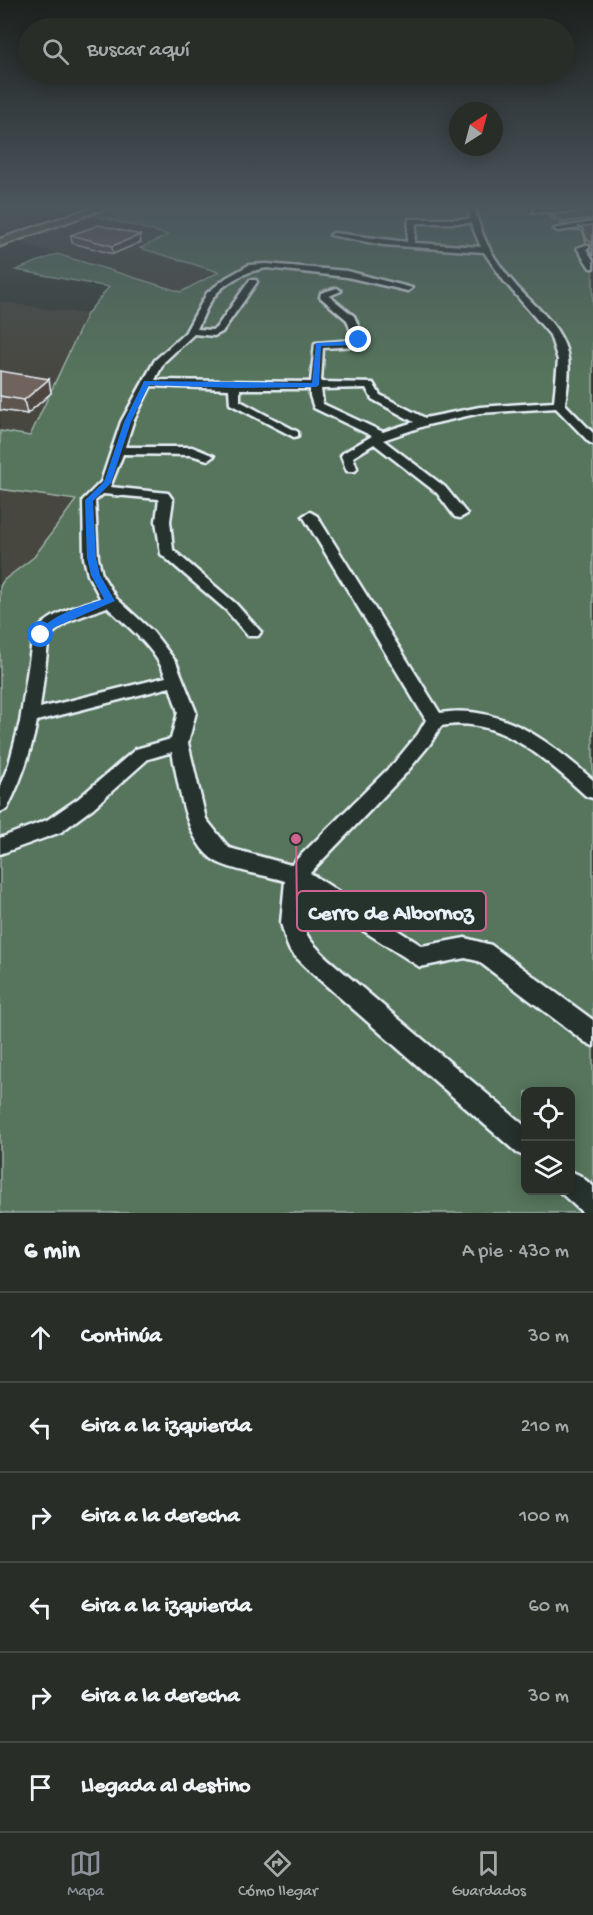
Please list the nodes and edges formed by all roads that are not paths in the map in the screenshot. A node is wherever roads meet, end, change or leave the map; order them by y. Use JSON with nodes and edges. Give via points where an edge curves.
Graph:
{"nodes":[{"id":1,"x":497,"y":263,"type":"edge"},
{"id":2,"x":253,"y":282,"type":"dead end"},
{"id":3,"x":408,"y":288,"type":"dead end"},
{"id":4,"x":337,"y":291,"type":"dead end"},
{"id":5,"x":190,"y":331,"type":"junction"},
{"id":6,"x":147,"y":383,"type":"junction"},
{"id":7,"x":316,"y":385,"type":"junction"},
{"id":8,"x":235,"y":386,"type":"junction"},
{"id":9,"x":559,"y":405,"type":"junction"},
{"id":10,"x":424,"y":422,"type":"junction"},
{"id":11,"x":294,"y":434,"type":"dead end"},
{"id":12,"x":378,"y":437,"type":"junction"},
{"id":13,"x":593,"y":440,"type":"edge"},
{"id":14,"x":119,"y":450,"type":"junction"},
{"id":15,"x":208,"y":456,"type":"dead end"},
{"id":16,"x":351,"y":468,"type":"dead end"},
{"id":17,"x":101,"y":490,"type":"junction"},
{"id":18,"x":460,"y":514,"type":"dead end"},
{"id":19,"x":310,"y":516,"type":"dead end"},
{"id":20,"x":110,"y":601,"type":"junction"},
{"id":21,"x":253,"y":632,"type":"dead end"},
{"id":22,"x":176,"y":680,"type":"junction"},
{"id":23,"x":29,"y":717,"type":"junction"},
{"id":24,"x":435,"y":720,"type":"junction"},
{"id":25,"x":179,"y":743,"type":"junction"},
{"id":26,"x":593,"y":791,"type":"edge"},
{"id":27,"x":0,"y":804,"type":"edge"},
{"id":28,"x":0,"y":846,"type":"edge"},
{"id":29,"x":295,"y":875,"type":"junction"},
{"id":30,"x":593,"y":1034,"type":"edge"},
{"id":31,"x":522,"y":1141,"type":"edge"},
{"id":32,"x":575,"y":1188,"type":"edge"},
{"id":33,"x":593,"y":1204,"type":"edge"}],
"edges":[{"from":1,"to":9,"type":"street","via":[[513,287],[543,318],[562,353]]},
{"from":2,"to":5,"type":"street","via":[[219,330]]},
{"from":3,"to":5,"type":"street","via":[[337,272],[256,267],[210,296]]},
{"from":4,"to":7,"type":"street","via":[[324,297],[350,317],[359,340],[318,345]]},
{"from":5,"to":6,"type":"street","via":[[160,360]]},
{"from":6,"to":8,"type":"street"},
{"from":6,"to":14,"type":"street","via":[[127,422]]},
{"from":7,"to":8,"type":"street"},
{"from":7,"to":10,"type":"street","via":[[369,385],[376,397]]},
{"from":7,"to":12,"type":"street","via":[[318,406]]},
{"from":8,"to":11,"type":"street","via":[[234,402]]},
{"from":9,"to":10,"type":"street","via":[[480,410]]},
{"from":9,"to":13,"type":"street"},
{"from":10,"to":12,"type":"street"},
{"from":12,"to":16,"type":"street","via":[[347,456]]},
{"from":12,"to":18,"type":"street","via":[[441,490]]},
{"from":14,"to":15,"type":"street","via":[[192,451]]},
{"from":14,"to":17,"type":"street"},
{"from":17,"to":20,"type":"street","via":[[89,500],[91,558],[95,575]]},
{"from":17,"to":21,"type":"street","via":[[163,496],[167,500],[163,521],[166,551],[231,607]]},
{"from":19,"to":24,"type":"street"},
{"from":20,"to":22,"type":"street","via":[[147,636]]},
{"from":20,"to":23,"type":"street","via":[[49,626],[41,635]]},
{"from":22,"to":23,"type":"street"},
{"from":22,"to":25,"type":"street","via":[[187,712]]},
{"from":23,"to":27,"type":"street","via":[[13,780]]},
{"from":24,"to":26,"type":"street","via":[[460,716],[506,727],[537,744]]},
{"from":24,"to":29,"type":"street","via":[[400,768]]},
{"from":25,"to":28,"type":"street","via":[[142,754],[54,826]]},
{"from":25,"to":29,"type":"street","via":[[197,821],[210,841],[223,855]]},
{"from":29,"to":30,"type":"street","via":[[420,957],[465,948],[483,952]]},
{"from":29,"to":31,"type":"street","via":[[292,923],[298,944]]},
{"from":32,"to":33,"type":"street"}]}
